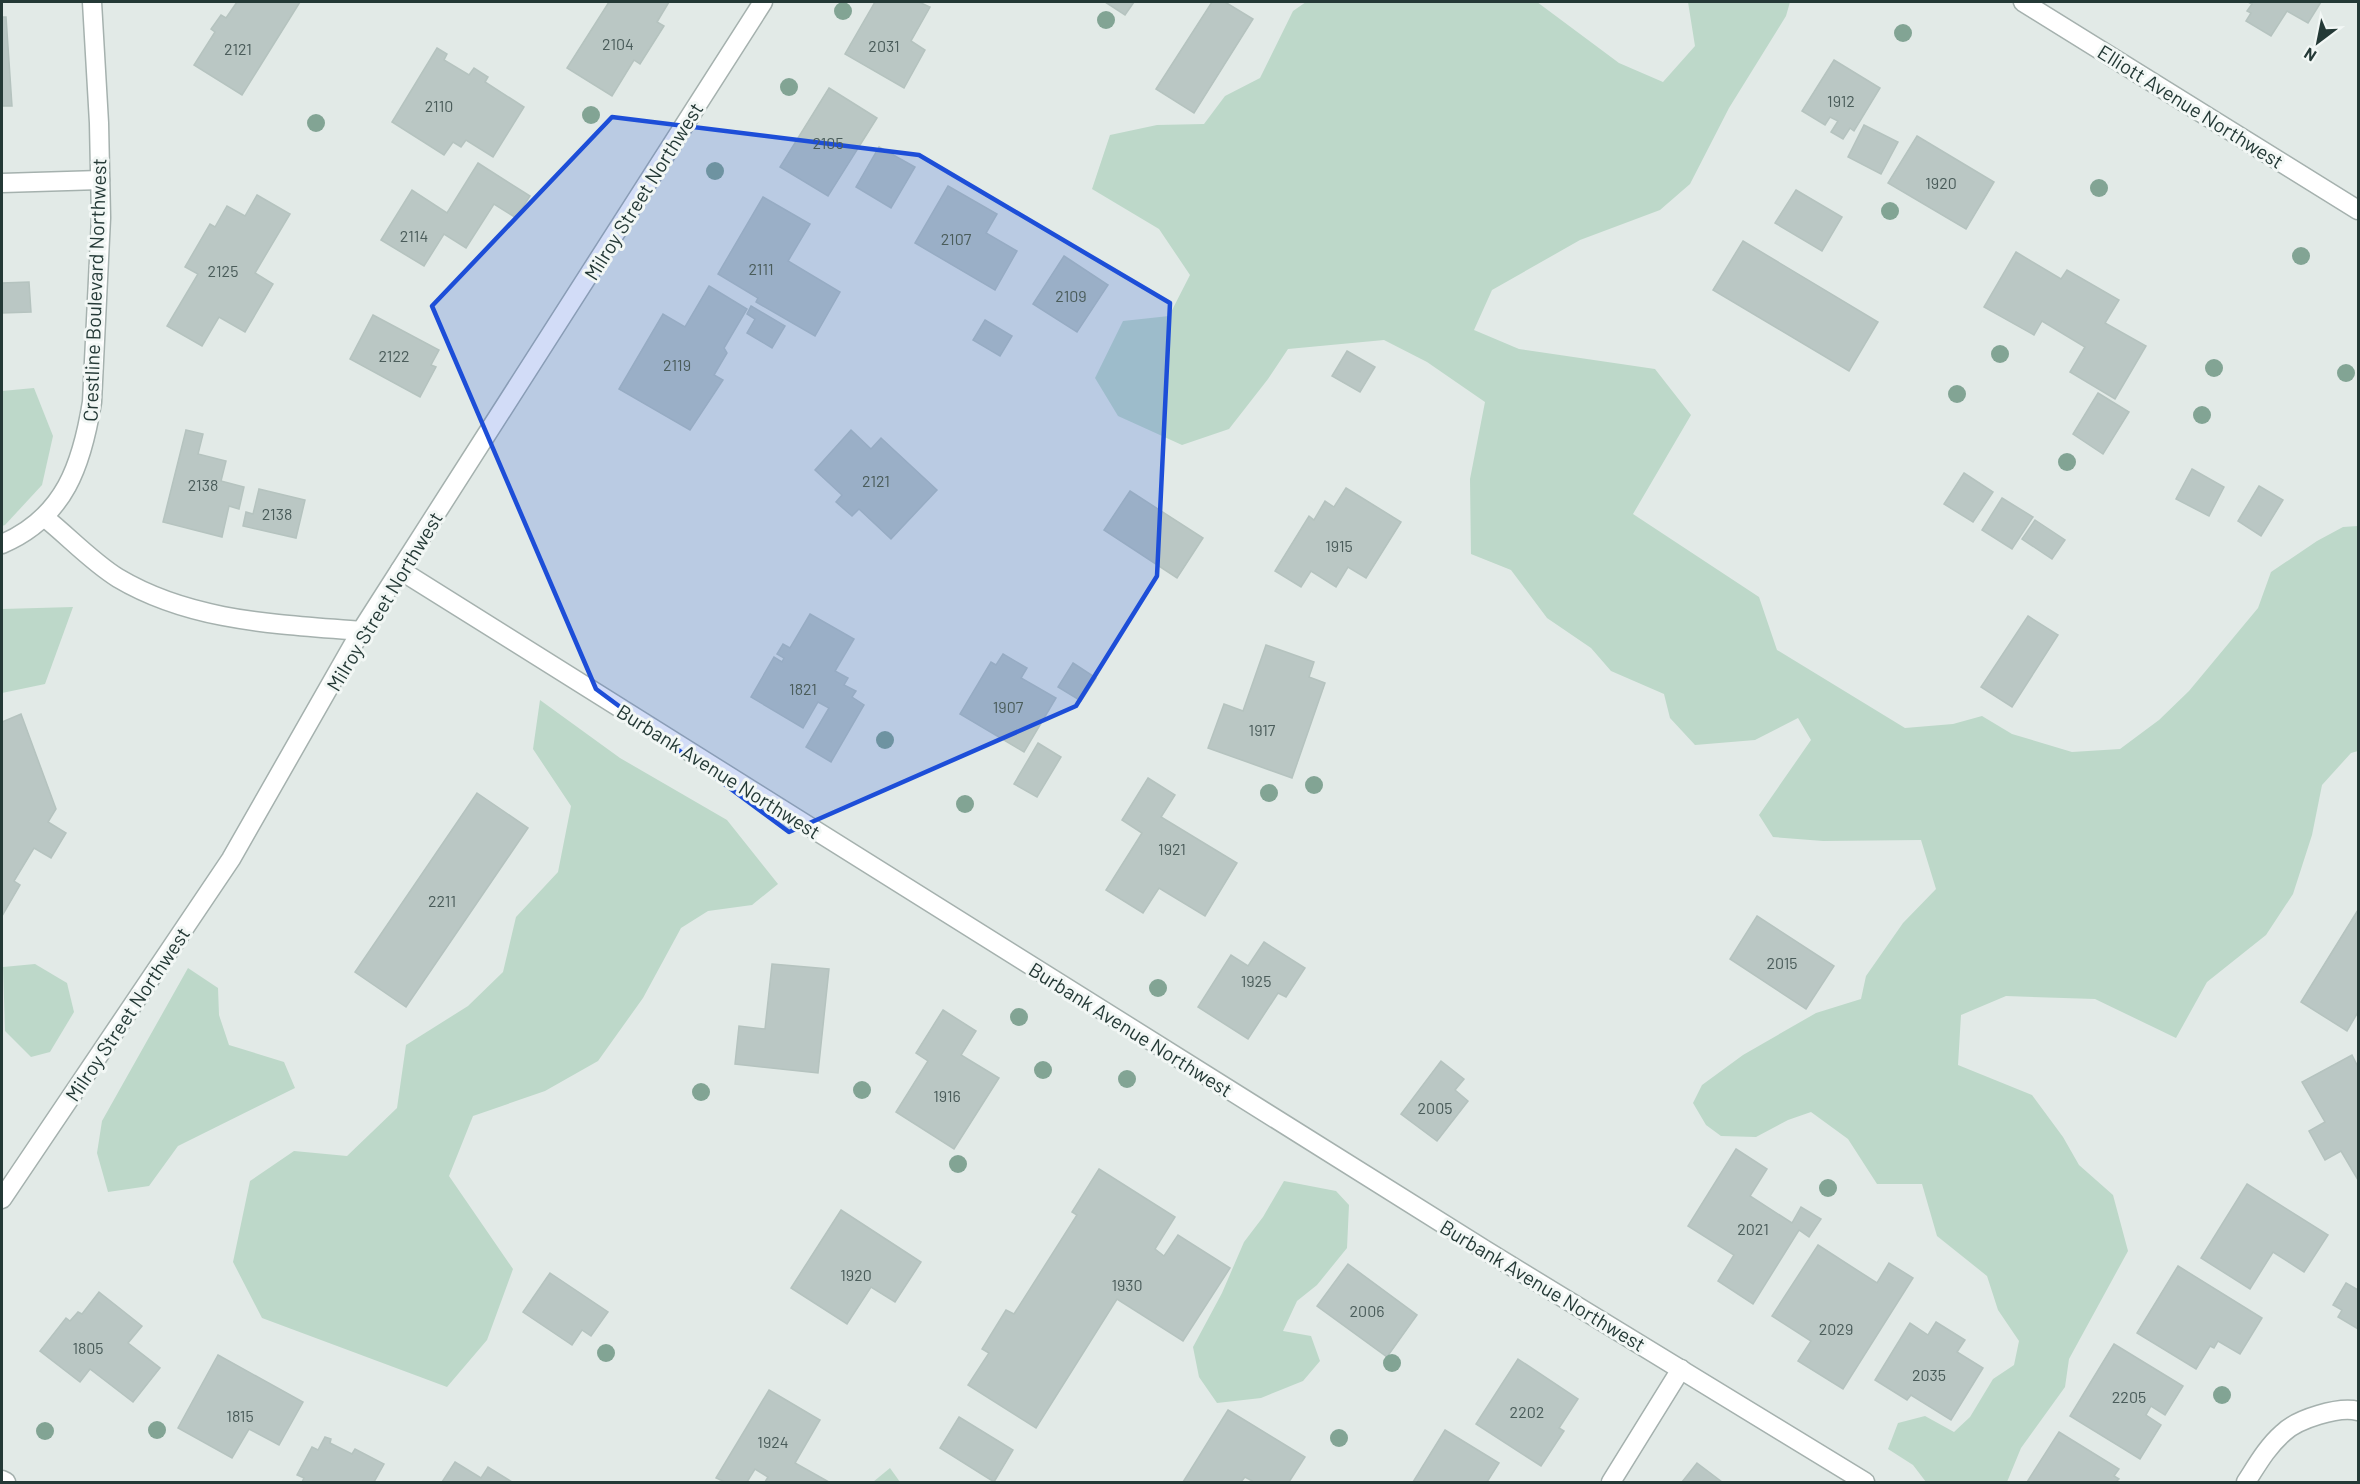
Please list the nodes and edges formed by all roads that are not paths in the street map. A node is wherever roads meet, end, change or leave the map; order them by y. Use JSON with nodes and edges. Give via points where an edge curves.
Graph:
{"nodes":[{"id":1,"x":92,"y":2,"type":"edge"},
{"id":2,"x":763,"y":2,"type":"edge"},
{"id":3,"x":2023,"y":2,"type":"edge"},
{"id":4,"x":100,"y":180,"type":"junction"},
{"id":5,"x":2,"y":183,"type":"edge"},
{"id":6,"x":2358,"y":210,"type":"edge"},
{"id":7,"x":44,"y":517,"type":"junction"},
{"id":8,"x":2,"y":544,"type":"edge"},
{"id":9,"x":400,"y":570,"type":"junction"},
{"id":10,"x":362,"y":631,"type":"junction"},
{"id":11,"x":2,"y":1199,"type":"edge"},
{"id":12,"x":1681,"y":1369,"type":"junction"},
{"id":13,"x":2358,"y":1411,"type":"edge"},
{"id":14,"x":2,"y":1480,"type":"edge"},
{"id":15,"x":6,"y":1482,"type":"edge"},
{"id":16,"x":1611,"y":1482,"type":"edge"},
{"id":17,"x":1864,"y":1482,"type":"edge"},
{"id":18,"x":2246,"y":1482,"type":"edge"}],
"edges":[{"from":1,"to":4,"type":"street","name":"Crestline Boulevard Northwest"},
{"from":2,"to":9,"type":"street","name":"Milroy Street Northwest"},
{"from":3,"to":6,"type":"street","name":"Elliott Avenue Northwest"},
{"from":4,"to":5,"type":"street"},
{"from":4,"to":7,"type":"street","name":"Crestline Boulevard Northwest","via":[[93,390],[88,431],[64,495]]},
{"from":7,"to":8,"type":"street","name":"Crestline Boulevard Northwest"},
{"from":7,"to":10,"type":"street","via":[[117,577],[178,606],[238,620]]},
{"from":9,"to":10,"type":"street","name":"Milroy Street Northwest"},
{"from":9,"to":12,"type":"street","name":"Burbank Avenue Northwest"},
{"from":10,"to":11,"type":"street","name":"Milroy Street Northwest","via":[[231,860]]},
{"from":12,"to":16,"type":"street"},
{"from":12,"to":17,"type":"street","name":"Burbank Avenue Northwest"},
{"from":13,"to":18,"type":"street","via":[[2326,1412],[2285,1430]]},
{"from":14,"to":15,"type":"street"}]}
